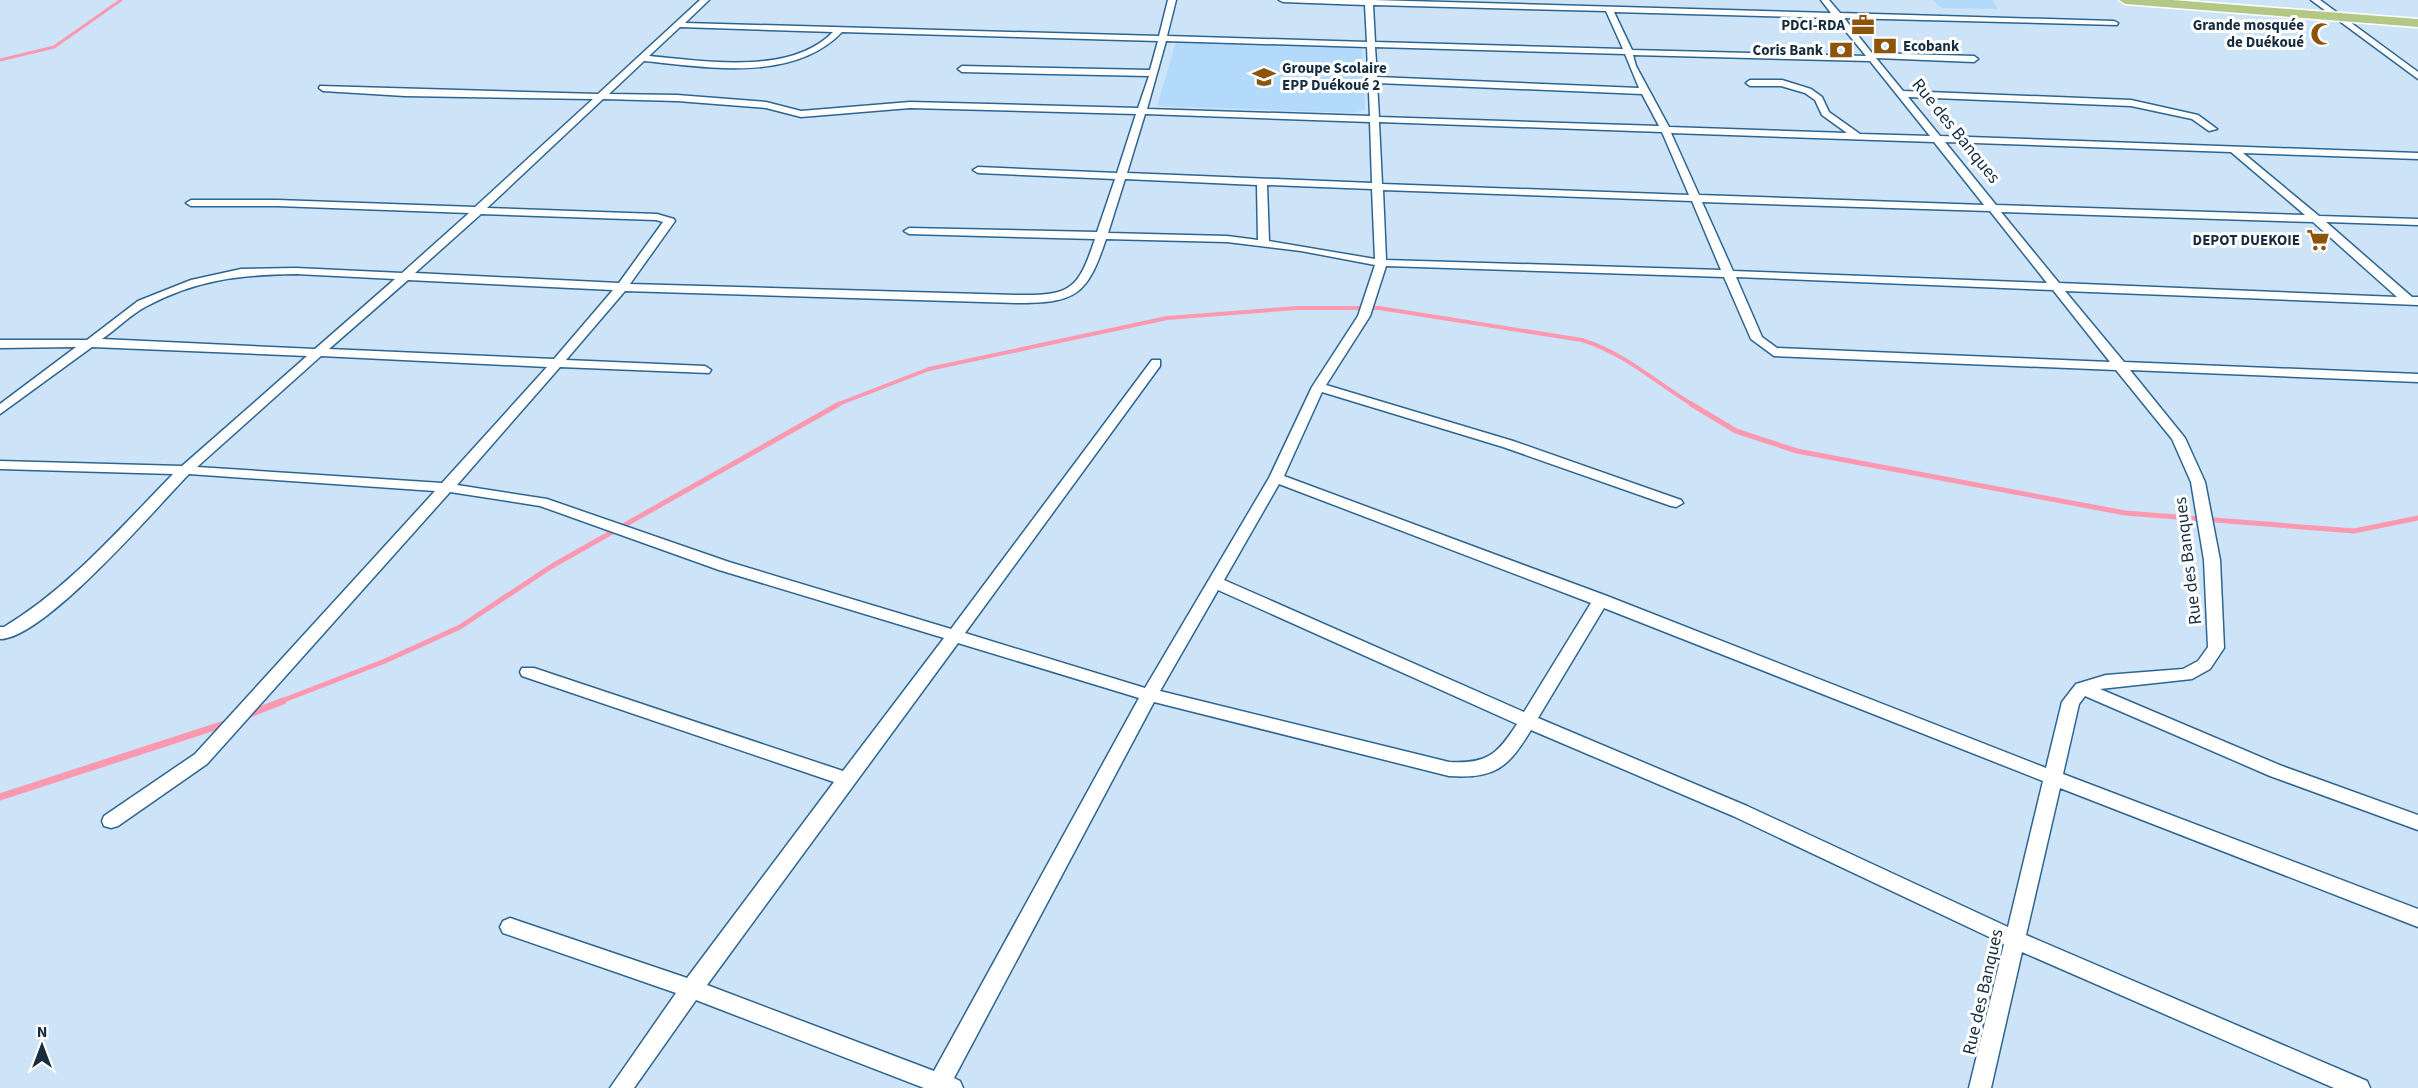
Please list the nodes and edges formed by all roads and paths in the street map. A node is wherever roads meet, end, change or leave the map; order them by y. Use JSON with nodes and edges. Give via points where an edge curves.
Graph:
{"nodes":[{"id":1,"x":705,"y":0,"type":"edge"},
{"id":2,"x":1172,"y":0,"type":"edge"},
{"id":3,"x":1283,"y":0,"type":"edge"},
{"id":4,"x":1825,"y":0,"type":"edge"},
{"id":5,"x":2125,"y":0,"type":"edge"},
{"id":6,"x":2315,"y":0,"type":"edge"},
{"id":7,"x":1369,"y":1,"type":"edge"},
{"id":8,"x":1609,"y":9,"type":"junction"},
{"id":9,"x":1836,"y":15,"type":"junction"},
{"id":10,"x":2337,"y":17,"type":"junction"},
{"id":11,"x":2114,"y":23,"type":"dead end"},
{"id":12,"x":2418,"y":23,"type":"edge"},
{"id":13,"x":679,"y":25,"type":"junction"},
{"id":14,"x":840,"y":29,"type":"junction"},
{"id":15,"x":1162,"y":39,"type":"junction"},
{"id":16,"x":1371,"y":45,"type":"junction"},
{"id":17,"x":1630,"y":53,"type":"junction"},
{"id":18,"x":1872,"y":57,"type":"junction"},
{"id":19,"x":641,"y":58,"type":"junction"},
{"id":20,"x":1974,"y":59,"type":"dead end"},
{"id":21,"x":962,"y":69,"type":"dead end"},
{"id":22,"x":1154,"y":73,"type":"junction"},
{"id":23,"x":2418,"y":76,"type":"edge"},
{"id":24,"x":1374,"y":80,"type":"junction"},
{"id":25,"x":1750,"y":83,"type":"dead end"},
{"id":26,"x":323,"y":88,"type":"dead end"},
{"id":27,"x":1645,"y":91,"type":"junction"},
{"id":28,"x":1900,"y":94,"type":"junction"},
{"id":29,"x":599,"y":98,"type":"junction"},
{"id":30,"x":1141,"y":112,"type":"junction"},
{"id":31,"x":1376,"y":121,"type":"junction"},
{"id":32,"x":2211,"y":129,"type":"dead end"},
{"id":33,"x":1666,"y":131,"type":"junction"},
{"id":34,"x":1859,"y":137,"type":"junction"},
{"id":35,"x":1938,"y":138,"type":"junction"},
{"id":36,"x":2235,"y":151,"type":"junction"},
{"id":37,"x":2418,"y":156,"type":"edge"},
{"id":38,"x":978,"y":170,"type":"dead end"},
{"id":39,"x":1120,"y":176,"type":"junction"},
{"id":40,"x":1262,"y":182,"type":"junction"},
{"id":41,"x":1378,"y":186,"type":"junction"},
{"id":42,"x":1695,"y":197,"type":"junction"},
{"id":43,"x":191,"y":203,"type":"dead end"},
{"id":44,"x":1992,"y":208,"type":"junction"},
{"id":45,"x":476,"y":210,"type":"junction"},
{"id":46,"x":2314,"y":218,"type":"junction"},
{"id":47,"x":2418,"y":222,"type":"edge"},
{"id":48,"x":909,"y":231,"type":"dead end"},
{"id":49,"x":1101,"y":237,"type":"junction"},
{"id":50,"x":1264,"y":243,"type":"junction"},
{"id":51,"x":1381,"y":263,"type":"junction"},
{"id":52,"x":1728,"y":275,"type":"junction"},
{"id":53,"x":404,"y":276,"type":"junction"},
{"id":54,"x":622,"y":287,"type":"junction"},
{"id":55,"x":2056,"y":287,"type":"junction"},
{"id":56,"x":2413,"y":301,"type":"edge"},
{"id":57,"x":0,"y":344,"type":"edge"},
{"id":58,"x":89,"y":344,"type":"junction"},
{"id":59,"x":315,"y":354,"type":"junction"},
{"id":60,"x":557,"y":363,"type":"junction"},
{"id":61,"x":1156,"y":363,"type":"dead end"},
{"id":62,"x":2121,"y":366,"type":"junction"},
{"id":63,"x":705,"y":370,"type":"dead end"},
{"id":64,"x":2418,"y":378,"type":"edge"},
{"id":65,"x":1318,"y":387,"type":"junction"},
{"id":66,"x":0,"y":410,"type":"edge"},
{"id":67,"x":0,"y":465,"type":"edge"},
{"id":68,"x":185,"y":470,"type":"junction"},
{"id":69,"x":1276,"y":478,"type":"junction"},
{"id":70,"x":449,"y":488,"type":"junction"},
{"id":71,"x":1676,"y":503,"type":"dead end"},
{"id":72,"x":1215,"y":582,"type":"junction"},
{"id":73,"x":1601,"y":600,"type":"junction"},
{"id":74,"x":0,"y":633,"type":"edge"},
{"id":75,"x":955,"y":637,"type":"junction"},
{"id":76,"x":528,"y":672,"type":"dead end"},
{"id":77,"x":2082,"y":688,"type":"junction"},
{"id":78,"x":1149,"y":695,"type":"junction"},
{"id":79,"x":1527,"y":721,"type":"junction"},
{"id":80,"x":848,"y":780,"type":"junction"},
{"id":81,"x":2054,"y":780,"type":"junction"},
{"id":82,"x":111,"y":821,"type":"dead end"},
{"id":83,"x":2418,"y":823,"type":"edge"},
{"id":84,"x":2418,"y":918,"type":"edge"},
{"id":85,"x":510,"y":927,"type":"dead end"},
{"id":86,"x":2016,"y":940,"type":"junction"},
{"id":87,"x":691,"y":989,"type":"junction"},
{"id":88,"x":943,"y":1086,"type":"edge"},
{"id":89,"x":621,"y":1088,"type":"edge"},
{"id":90,"x":1980,"y":1088,"type":"edge"},
{"id":91,"x":2359,"y":1088,"type":"edge"}],
"edges":[{"from":1,"to":13,"type":"street"},
{"from":2,"to":15,"type":"street"},
{"from":3,"to":7,"type":"street"},
{"from":4,"to":9,"type":"street","name":"Rue des Banques"},
{"from":5,"to":10,"type":"main road"},
{"from":6,"to":10,"type":"street"},
{"from":7,"to":8,"type":"street"},
{"from":7,"to":16,"type":"street"},
{"from":8,"to":9,"type":"street"},
{"from":8,"to":17,"type":"street"},
{"from":9,"to":11,"type":"street"},
{"from":9,"to":18,"type":"street","name":"Rue des Banques"},
{"from":10,"to":12,"type":"main road"},
{"from":10,"to":23,"type":"street"},
{"from":13,"to":14,"type":"street"},
{"from":13,"to":19,"type":"street"},
{"from":14,"to":15,"type":"street"},
{"from":14,"to":19,"type":"street","via":[[822,48],[782,61]]},
{"from":15,"to":16,"type":"street"},
{"from":15,"to":22,"type":"street"},
{"from":16,"to":17,"type":"street"},
{"from":16,"to":24,"type":"street"},
{"from":17,"to":18,"type":"street"},
{"from":17,"to":27,"type":"street"},
{"from":18,"to":20,"type":"street"},
{"from":18,"to":28,"type":"street","name":"Rue des Banques"},
{"from":19,"to":29,"type":"street"},
{"from":21,"to":22,"type":"street"},
{"from":22,"to":30,"type":"street"},
{"from":24,"to":27,"type":"street"},
{"from":24,"to":31,"type":"street"},
{"from":25,"to":34,"type":"street","via":[[1782,83],[1808,91],[1819,99],[1825,112]]},
{"from":26,"to":29,"type":"street"},
{"from":27,"to":33,"type":"street"},
{"from":28,"to":32,"type":"street","via":[[2131,103],[2195,117]]},
{"from":28,"to":35,"type":"street","name":"Rue des Banques"},
{"from":29,"to":30,"type":"street","via":[[677,98],[766,105],[801,114],[939,105]]},
{"from":29,"to":45,"type":"street"},
{"from":30,"to":31,"type":"street"},
{"from":30,"to":39,"type":"street"},
{"from":31,"to":33,"type":"street"},
{"from":31,"to":41,"type":"street"},
{"from":33,"to":34,"type":"street"},
{"from":33,"to":42,"type":"street"},
{"from":34,"to":35,"type":"street"},
{"from":35,"to":36,"type":"street"},
{"from":35,"to":44,"type":"street","name":"Rue des Banques"},
{"from":36,"to":37,"type":"street"},
{"from":36,"to":46,"type":"street"},
{"from":38,"to":39,"type":"street"},
{"from":39,"to":40,"type":"street"},
{"from":39,"to":49,"type":"street"},
{"from":40,"to":41,"type":"street"},
{"from":40,"to":50,"type":"street"},
{"from":41,"to":42,"type":"street"},
{"from":41,"to":51,"type":"street"},
{"from":42,"to":44,"type":"street"},
{"from":42,"to":52,"type":"street"},
{"from":43,"to":45,"type":"street"},
{"from":44,"to":46,"type":"street"},
{"from":44,"to":55,"type":"street","name":"Rue des Banques"},
{"from":45,"to":53,"type":"street"},
{"from":45,"to":54,"type":"street","via":[[669,219],[665,232]]},
{"from":46,"to":47,"type":"street"},
{"from":46,"to":56,"type":"street"},
{"from":48,"to":49,"type":"street"},
{"from":49,"to":50,"type":"street"},
{"from":49,"to":54,"type":"street","via":[[1085,280],[1072,292],[1051,298]]},
{"from":50,"to":51,"type":"street"},
{"from":51,"to":52,"type":"street"},
{"from":51,"to":65,"type":"street","via":[[1364,316]]},
{"from":52,"to":55,"type":"street"},
{"from":52,"to":62,"type":"street","via":[[1757,339],[1774,352]]},
{"from":53,"to":54,"type":"street"},
{"from":53,"to":58,"type":"street","via":[[285,271],[225,274],[153,298],[120,318]]},
{"from":53,"to":59,"type":"street"},
{"from":54,"to":60,"type":"street"},
{"from":55,"to":56,"type":"street"},
{"from":55,"to":62,"type":"street","name":"Rue des Banques"},
{"from":57,"to":58,"type":"street"},
{"from":58,"to":59,"type":"street"},
{"from":58,"to":66,"type":"street"},
{"from":59,"to":60,"type":"street"},
{"from":59,"to":68,"type":"street"},
{"from":60,"to":63,"type":"street"},
{"from":60,"to":70,"type":"street"},
{"from":61,"to":75,"type":"street"},
{"from":62,"to":64,"type":"street"},
{"from":62,"to":77,"type":"street","name":"Rue des Banques","via":[[2178,438],[2198,482],[2212,560],[2216,648],[2204,665],[2186,675],[2106,681]]},
{"from":65,"to":69,"type":"street"},
{"from":65,"to":71,"type":"street","via":[[1508,444]]},
{"from":67,"to":68,"type":"street"},
{"from":68,"to":70,"type":"street"},
{"from":68,"to":74,"type":"street","via":[[73,584],[40,613],[7,633]]},
{"from":69,"to":72,"type":"street"},
{"from":69,"to":73,"type":"street"},
{"from":70,"to":75,"type":"street","via":[[542,502],[724,566]]},
{"from":70,"to":82,"type":"street","via":[[201,759]]},
{"from":72,"to":78,"type":"street"},
{"from":72,"to":79,"type":"street"},
{"from":73,"to":79,"type":"street"},
{"from":73,"to":81,"type":"street"},
{"from":75,"to":78,"type":"street"},
{"from":75,"to":80,"type":"street"},
{"from":76,"to":80,"type":"street"},
{"from":77,"to":81,"type":"street","name":"Rue des Banques","via":[[2071,702]]},
{"from":77,"to":83,"type":"street","via":[[2276,771]]},
{"from":78,"to":79,"type":"street","via":[[1449,769],[1481,770],[1502,759]]},
{"from":78,"to":88,"type":"street"},
{"from":79,"to":86,"type":"street","via":[[1740,811]]},
{"from":80,"to":87,"type":"street"},
{"from":81,"to":84,"type":"street"},
{"from":81,"to":86,"type":"street","name":"Rue des Banques"},
{"from":85,"to":87,"type":"street"},
{"from":86,"to":90,"type":"street","name":"Rue des Banques"},
{"from":86,"to":91,"type":"street"},
{"from":87,"to":88,"type":"street"},
{"from":87,"to":89,"type":"street"}]}
